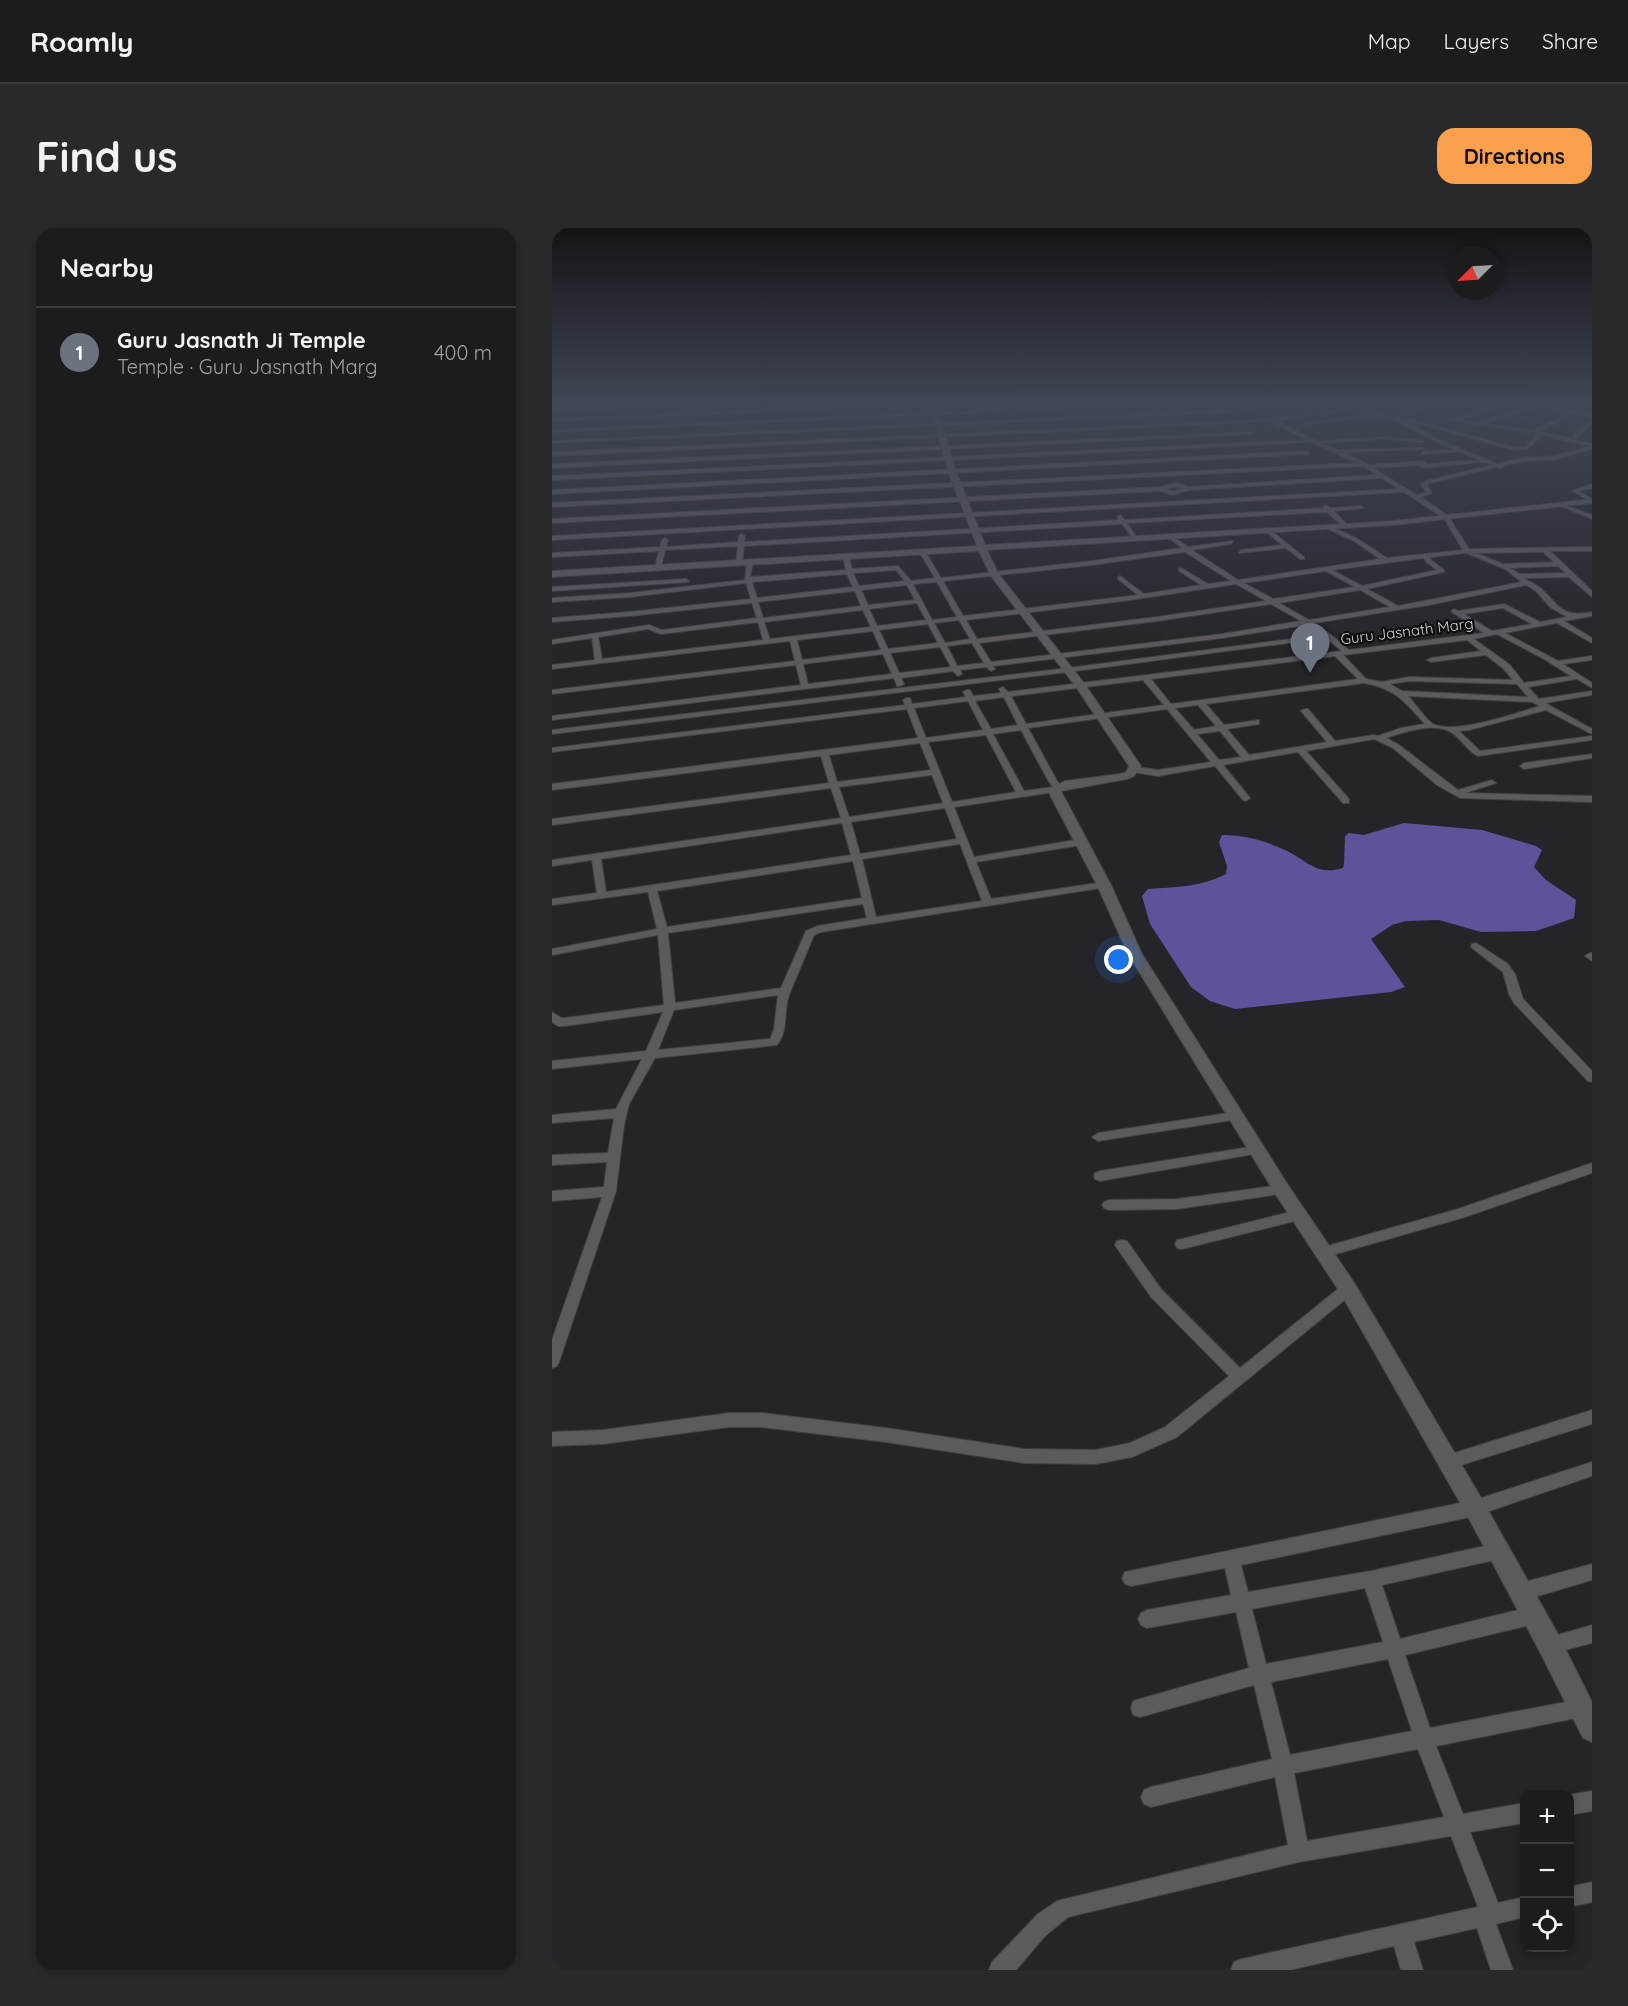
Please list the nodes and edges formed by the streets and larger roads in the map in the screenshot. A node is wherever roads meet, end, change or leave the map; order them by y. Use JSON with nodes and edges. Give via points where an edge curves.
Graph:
{"nodes":[{"id":1,"x":565,"y":485,"type":"edge"},
{"id":2,"x":613,"y":485,"type":"edge"},
{"id":3,"x":673,"y":485,"type":"edge"},
{"id":4,"x":678,"y":485,"type":"edge"},
{"id":5,"x":748,"y":485,"type":"edge"},
{"id":6,"x":819,"y":485,"type":"edge"},
{"id":7,"x":890,"y":485,"type":"edge"},
{"id":8,"x":906,"y":485,"type":"edge"},
{"id":9,"x":917,"y":485,"type":"edge"},
{"id":10,"x":959,"y":485,"type":"edge"},
{"id":11,"x":1004,"y":485,"type":"edge"},
{"id":12,"x":1016,"y":485,"type":"edge"},
{"id":13,"x":1029,"y":485,"type":"edge"},
{"id":14,"x":1100,"y":485,"type":"edge"},
{"id":15,"x":1171,"y":485,"type":"edge"},
{"id":16,"x":1172,"y":485,"type":"edge"},
{"id":17,"x":1236,"y":485,"type":"edge"},
{"id":18,"x":1240,"y":485,"type":"edge"},
{"id":19,"x":1306,"y":485,"type":"edge"},
{"id":20,"x":1398,"y":485,"type":"edge"},
{"id":21,"x":1426,"y":485,"type":"edge"},
{"id":22,"x":1592,"y":486,"type":"edge"},
{"id":23,"x":886,"y":488,"type":"junction"},
{"id":24,"x":612,"y":489,"type":"junction"},
{"id":25,"x":1161,"y":489,"type":"junction"},
{"id":26,"x":1187,"y":489,"type":"junction"},
{"id":27,"x":1406,"y":490,"type":"junction"},
{"id":28,"x":563,"y":491,"type":"junction"},
{"id":29,"x":552,"y":492,"type":"edge"},
{"id":30,"x":819,"y":492,"type":"junction"},
{"id":31,"x":1104,"y":492,"type":"junction"},
{"id":32,"x":1177,"y":493,"type":"junction"},
{"id":33,"x":747,"y":495,"type":"junction"},
{"id":34,"x":1034,"y":495,"type":"junction"},
{"id":35,"x":1315,"y":496,"type":"junction"},
{"id":36,"x":1417,"y":497,"type":"junction"},
{"id":37,"x":674,"y":499,"type":"junction"},
{"id":38,"x":1252,"y":499,"type":"junction"},
{"id":39,"x":1592,"y":501,"type":"edge"},
{"id":40,"x":606,"y":502,"type":"junction"},
{"id":41,"x":888,"y":503,"type":"junction"},
{"id":42,"x":1182,"y":503,"type":"junction"},
{"id":43,"x":555,"y":505,"type":"edge"},
{"id":44,"x":1563,"y":505,"type":"junction"},
{"id":45,"x":821,"y":507,"type":"junction"},
{"id":46,"x":1113,"y":507,"type":"junction"},
{"id":47,"x":1361,"y":508,"type":"dead end"},
{"id":48,"x":1042,"y":510,"type":"junction"},
{"id":49,"x":746,"y":511,"type":"junction"},
{"id":50,"x":1329,"y":511,"type":"junction"},
{"id":51,"x":1264,"y":514,"type":"junction"},
{"id":52,"x":670,"y":515,"type":"junction"},
{"id":53,"x":1446,"y":517,"type":"junction"},
{"id":54,"x":1193,"y":518,"type":"junction"},
{"id":55,"x":1592,"y":518,"type":"edge"},
{"id":56,"x":601,"y":519,"type":"junction"},
{"id":57,"x":891,"y":519,"type":"junction"},
{"id":58,"x":552,"y":521,"type":"edge"},
{"id":59,"x":1124,"y":522,"type":"junction"},
{"id":60,"x":822,"y":523,"type":"junction"},
{"id":61,"x":1050,"y":526,"type":"junction"},
{"id":62,"x":1345,"y":526,"type":"junction"},
{"id":63,"x":1328,"y":527,"type":"junction"},
{"id":64,"x":743,"y":528,"type":"junction"},
{"id":65,"x":974,"y":530,"type":"junction"},
{"id":66,"x":1274,"y":531,"type":"junction"},
{"id":67,"x":667,"y":532,"type":"junction"},
{"id":68,"x":894,"y":534,"type":"junction"},
{"id":69,"x":1206,"y":535,"type":"junction"},
{"id":70,"x":595,"y":536,"type":"junction"},
{"id":71,"x":1171,"y":537,"type":"junction"},
{"id":72,"x":552,"y":538,"type":"edge"},
{"id":73,"x":823,"y":539,"type":"junction"},
{"id":74,"x":1135,"y":539,"type":"junction"},
{"id":75,"x":1231,"y":542,"type":"dead end"},
{"id":76,"x":741,"y":543,"type":"junction"},
{"id":77,"x":1060,"y":544,"type":"junction"},
{"id":78,"x":1287,"y":546,"type":"junction"},
{"id":79,"x":664,"y":548,"type":"junction"},
{"id":80,"x":982,"y":549,"type":"junction"},
{"id":81,"x":1592,"y":549,"type":"edge"},
{"id":82,"x":1185,"y":550,"type":"junction"},
{"id":83,"x":1504,"y":550,"type":"junction"},
{"id":84,"x":1545,"y":550,"type":"junction"},
{"id":85,"x":1467,"y":551,"type":"junction"},
{"id":86,"x":589,"y":552,"type":"junction"},
{"id":87,"x":1241,"y":552,"type":"dead end"},
{"id":88,"x":923,"y":553,"type":"junction"},
{"id":89,"x":552,"y":555,"type":"edge"},
{"id":90,"x":1427,"y":555,"type":"junction"},
{"id":91,"x":846,"y":557,"type":"junction"},
{"id":92,"x":1302,"y":558,"type":"dead end"},
{"id":93,"x":1386,"y":560,"type":"junction"},
{"id":94,"x":750,"y":562,"type":"junction"},
{"id":95,"x":739,"y":563,"type":"junction"},
{"id":96,"x":1559,"y":564,"type":"junction"},
{"id":97,"x":1502,"y":566,"type":"junction"},
{"id":98,"x":1520,"y":566,"type":"junction"},
{"id":99,"x":658,"y":568,"type":"junction"},
{"id":100,"x":1181,"y":570,"type":"dead end"},
{"id":101,"x":1328,"y":570,"type":"junction"},
{"id":102,"x":849,"y":571,"type":"junction"},
{"id":103,"x":552,"y":574,"type":"edge"},
{"id":104,"x":994,"y":574,"type":"junction"},
{"id":105,"x":1569,"y":575,"type":"junction"},
{"id":106,"x":1120,"y":578,"type":"dead end"},
{"id":107,"x":748,"y":579,"type":"junction"},
{"id":108,"x":938,"y":580,"type":"junction"},
{"id":109,"x":1529,"y":580,"type":"junction"},
{"id":110,"x":909,"y":583,"type":"junction"},
{"id":111,"x":1238,"y":583,"type":"junction"},
{"id":112,"x":1208,"y":587,"type":"junction"},
{"id":113,"x":858,"y":588,"type":"junction"},
{"id":114,"x":1362,"y":588,"type":"junction"},
{"id":115,"x":552,"y":589,"type":"edge"},
{"id":116,"x":1592,"y":595,"type":"edge"},
{"id":117,"x":1143,"y":596,"type":"junction"},
{"id":118,"x":552,"y":600,"type":"edge"},
{"id":119,"x":754,"y":600,"type":"junction"},
{"id":120,"x":919,"y":602,"type":"junction"},
{"id":121,"x":1272,"y":602,"type":"junction"},
{"id":122,"x":1439,"y":602,"type":"junction"},
{"id":123,"x":866,"y":608,"type":"junction"},
{"id":124,"x":1397,"y":608,"type":"junction"},
{"id":125,"x":1022,"y":611,"type":"junction"},
{"id":126,"x":1457,"y":613,"type":"junction"},
{"id":127,"x":1592,"y":614,"type":"edge"},
{"id":128,"x":1573,"y":617,"type":"junction"},
{"id":129,"x":962,"y":618,"type":"junction"},
{"id":130,"x":552,"y":620,"type":"edge"},
{"id":131,"x":761,"y":620,"type":"junction"},
{"id":132,"x":1557,"y":620,"type":"junction"},
{"id":133,"x":931,"y":622,"type":"junction"},
{"id":134,"x":1309,"y":622,"type":"junction"},
{"id":135,"x":1538,"y":624,"type":"junction"},
{"id":136,"x":874,"y":628,"type":"junction"},
{"id":137,"x":1038,"y":632,"type":"junction"},
{"id":138,"x":1496,"y":634,"type":"junction"},
{"id":139,"x":1329,"y":636,"type":"junction"},
{"id":140,"x":595,"y":637,"type":"junction"},
{"id":141,"x":793,"y":638,"type":"junction"},
{"id":142,"x":1468,"y":638,"type":"junction"},
{"id":143,"x":974,"y":640,"type":"junction"},
{"id":144,"x":767,"y":641,"type":"junction"},
{"id":145,"x":1592,"y":641,"type":"edge"},
{"id":146,"x":552,"y":642,"type":"edge"},
{"id":147,"x":942,"y":644,"type":"junction"},
{"id":148,"x":1413,"y":644,"type":"junction"},
{"id":149,"x":884,"y":651,"type":"junction"},
{"id":150,"x":1347,"y":652,"type":"junction"},
{"id":151,"x":1489,"y":652,"type":"junction"},
{"id":152,"x":1336,"y":653,"type":"junction"},
{"id":153,"x":1058,"y":657,"type":"junction"},
{"id":154,"x":1592,"y":658,"type":"edge"},
{"id":155,"x":1431,"y":660,"type":"junction"},
{"id":156,"x":599,"y":662,"type":"junction"},
{"id":157,"x":799,"y":662,"type":"junction"},
{"id":158,"x":1556,"y":663,"type":"junction"},
{"id":159,"x":989,"y":664,"type":"junction"},
{"id":160,"x":1438,"y":666,"type":"dead end"},
{"id":161,"x":552,"y":667,"type":"edge"},
{"id":162,"x":955,"y":669,"type":"junction"},
{"id":163,"x":1068,"y":670,"type":"junction"},
{"id":164,"x":897,"y":677,"type":"junction"},
{"id":165,"x":1145,"y":677,"type":"junction"},
{"id":166,"x":1577,"y":677,"type":"junction"},
{"id":167,"x":997,"y":679,"type":"junction"},
{"id":168,"x":1364,"y":681,"type":"junction"},
{"id":169,"x":962,"y":682,"type":"junction"},
{"id":170,"x":1383,"y":683,"type":"junction"},
{"id":171,"x":1521,"y":684,"type":"junction"},
{"id":172,"x":1080,"y":685,"type":"junction"},
{"id":173,"x":1592,"y":686,"type":"edge"},
{"id":174,"x":806,"y":687,"type":"junction"},
{"id":175,"x":902,"y":689,"type":"junction"},
{"id":176,"x":552,"y":692,"type":"edge"},
{"id":177,"x":1402,"y":693,"type":"junction"},
{"id":178,"x":1592,"y":693,"type":"edge"},
{"id":179,"x":1005,"y":695,"type":"junction"},
{"id":180,"x":971,"y":698,"type":"junction"},
{"id":181,"x":1535,"y":701,"type":"junction"},
{"id":182,"x":1200,"y":702,"type":"junction"},
{"id":183,"x":910,"y":706,"type":"junction"},
{"id":184,"x":1168,"y":706,"type":"junction"},
{"id":185,"x":1546,"y":707,"type":"junction"},
{"id":186,"x":1305,"y":711,"type":"dead end"},
{"id":187,"x":1101,"y":715,"type":"junction"},
{"id":188,"x":552,"y":718,"type":"edge"},
{"id":189,"x":1592,"y":721,"type":"edge"},
{"id":190,"x":1256,"y":722,"type":"dead end"},
{"id":191,"x":1578,"y":723,"type":"junction"},
{"id":192,"x":1023,"y":726,"type":"junction"},
{"id":193,"x":1431,"y":726,"type":"junction"},
{"id":194,"x":1220,"y":728,"type":"junction"},
{"id":195,"x":1452,"y":729,"type":"junction"},
{"id":196,"x":552,"y":732,"type":"edge"},
{"id":197,"x":989,"y":732,"type":"junction"},
{"id":198,"x":1592,"y":732,"type":"edge"},
{"id":199,"x":1191,"y":733,"type":"junction"},
{"id":200,"x":1379,"y":738,"type":"junction"},
{"id":201,"x":1592,"y":738,"type":"edge"},
{"id":202,"x":923,"y":740,"type":"junction"},
{"id":203,"x":1333,"y":744,"type":"junction"},
{"id":204,"x":552,"y":750,"type":"edge"},
{"id":205,"x":1301,"y":750,"type":"junction"},
{"id":206,"x":824,"y":753,"type":"junction"},
{"id":207,"x":1592,"y":756,"type":"edge"},
{"id":208,"x":1247,"y":758,"type":"junction"},
{"id":209,"x":1215,"y":763,"type":"junction"},
{"id":210,"x":1524,"y":766,"type":"dead end"},
{"id":211,"x":1135,"y":770,"type":"junction"},
{"id":212,"x":936,"y":772,"type":"junction"},
{"id":213,"x":1492,"y":783,"type":"dead end"},
{"id":214,"x":832,"y":785,"type":"junction"},
{"id":215,"x":552,"y":787,"type":"edge"},
{"id":216,"x":1057,"y":788,"type":"junction"},
{"id":217,"x":1021,"y":794,"type":"junction"},
{"id":218,"x":1456,"y":794,"type":"junction"},
{"id":219,"x":1246,"y":798,"type":"dead end"},
{"id":220,"x":1592,"y":799,"type":"edge"},
{"id":221,"x":1346,"y":801,"type":"dead end"},
{"id":222,"x":950,"y":805,"type":"junction"},
{"id":223,"x":846,"y":821,"type":"junction"},
{"id":224,"x":552,"y":822,"type":"edge"},
{"id":225,"x":963,"y":841,"type":"junction"},
{"id":226,"x":1081,"y":842,"type":"junction"},
{"id":227,"x":596,"y":856,"type":"junction"},
{"id":228,"x":857,"y":858,"type":"junction"},
{"id":229,"x":971,"y":860,"type":"junction"},
{"id":230,"x":552,"y":863,"type":"edge"},
{"id":231,"x":1104,"y":885,"type":"junction"},
{"id":232,"x":652,"y":890,"type":"junction"},
{"id":233,"x":602,"y":896,"type":"junction"},
{"id":234,"x":867,"y":900,"type":"junction"},
{"id":235,"x":552,"y":902,"type":"edge"},
{"id":236,"x":987,"y":902,"type":"junction"},
{"id":237,"x":872,"y":920,"type":"junction"},
{"id":238,"x":663,"y":931,"type":"junction"},
{"id":239,"x":1476,"y":946,"type":"dead end"},
{"id":240,"x":552,"y":952,"type":"edge"},
{"id":241,"x":786,"y":991,"type":"junction"},
{"id":242,"x":670,"y":1007,"type":"junction"},
{"id":243,"x":552,"y":1016,"type":"edge"},
{"id":244,"x":650,"y":1056,"type":"junction"},
{"id":245,"x":552,"y":1065,"type":"edge"},
{"id":246,"x":1592,"y":1078,"type":"edge"},
{"id":247,"x":621,"y":1113,"type":"junction"},
{"id":248,"x":1235,"y":1116,"type":"junction"},
{"id":249,"x":552,"y":1119,"type":"edge"},
{"id":250,"x":1098,"y":1137,"type":"dead end"},
{"id":251,"x":1256,"y":1150,"type":"junction"},
{"id":252,"x":614,"y":1157,"type":"junction"},
{"id":253,"x":552,"y":1160,"type":"edge"},
{"id":254,"x":1592,"y":1168,"type":"edge"},
{"id":255,"x":1100,"y":1176,"type":"dead end"},
{"id":256,"x":1282,"y":1190,"type":"junction"},
{"id":257,"x":610,"y":1191,"type":"junction"},
{"id":258,"x":552,"y":1196,"type":"edge"},
{"id":259,"x":1109,"y":1205,"type":"dead end"},
{"id":260,"x":1298,"y":1215,"type":"junction"},
{"id":261,"x":1182,"y":1244,"type":"dead end"},
{"id":262,"x":1122,"y":1245,"type":"dead end"},
{"id":263,"x":1322,"y":1253,"type":"junction"},
{"id":264,"x":1348,"y":1288,"type":"junction"},
{"id":265,"x":552,"y":1362,"type":"edge"},
{"id":266,"x":1240,"y":1378,"type":"junction"},
{"id":267,"x":1592,"y":1417,"type":"edge"},
{"id":268,"x":552,"y":1439,"type":"edge"},
{"id":269,"x":1449,"y":1462,"type":"junction"},
{"id":270,"x":1592,"y":1469,"type":"edge"},
{"id":271,"x":1475,"y":1508,"type":"junction"},
{"id":272,"x":1499,"y":1551,"type":"junction"},
{"id":273,"x":1231,"y":1559,"type":"junction"},
{"id":274,"x":1592,"y":1572,"type":"edge"},
{"id":275,"x":1131,"y":1578,"type":"dead end"},
{"id":276,"x":1371,"y":1579,"type":"junction"},
{"id":277,"x":1521,"y":1592,"type":"junction"},
{"id":278,"x":1241,"y":1603,"type":"junction"},
{"id":279,"x":1534,"y":1615,"type":"junction"},
{"id":280,"x":1147,"y":1618,"type":"dead end"},
{"id":281,"x":1592,"y":1634,"type":"edge"},
{"id":282,"x":1550,"y":1645,"type":"junction"},
{"id":283,"x":1394,"y":1649,"type":"junction"},
{"id":284,"x":1258,"y":1675,"type":"junction"},
{"id":285,"x":1140,"y":1708,"type":"dead end"},
{"id":286,"x":1581,"y":1708,"type":"junction"},
{"id":287,"x":1592,"y":1729,"type":"edge"},
{"id":288,"x":1424,"y":1739,"type":"junction"},
{"id":289,"x":1283,"y":1766,"type":"junction"},
{"id":290,"x":1151,"y":1797,"type":"dead end"},
{"id":291,"x":1592,"y":1801,"type":"edge"},
{"id":292,"x":1574,"y":1804,"type":"edge"},
{"id":293,"x":1520,"y":1814,"type":"edge"},
{"id":294,"x":1460,"y":1825,"type":"junction"},
{"id":295,"x":1299,"y":1852,"type":"junction"},
{"id":296,"x":1592,"y":1892,"type":"edge"},
{"id":297,"x":1574,"y":1896,"type":"edge"},
{"id":298,"x":1520,"y":1909,"type":"edge"},
{"id":299,"x":1488,"y":1915,"type":"junction"},
{"id":300,"x":1401,"y":1934,"type":"junction"},
{"id":301,"x":1000,"y":1970,"type":"edge"},
{"id":302,"x":1242,"y":1970,"type":"edge"},
{"id":303,"x":1412,"y":1970,"type":"edge"},
{"id":304,"x":1502,"y":1970,"type":"edge"}],
"edges":[{"from":1,"to":28,"type":"street"},
{"from":2,"to":24,"type":"street"},
{"from":3,"to":24,"type":"street"},
{"from":4,"to":37,"type":"street"},
{"from":5,"to":33,"type":"street"},
{"from":6,"to":30,"type":"street"},
{"from":7,"to":23,"type":"street"},
{"from":8,"to":41,"type":"street"},
{"from":9,"to":57,"type":"street"},
{"from":10,"to":65,"type":"street"},
{"from":11,"to":48,"type":"street"},
{"from":12,"to":34,"type":"street"},
{"from":13,"to":34,"type":"street"},
{"from":14,"to":31,"type":"street"},
{"from":15,"to":25,"type":"street"},
{"from":16,"to":26,"type":"street"},
{"from":17,"to":26,"type":"street"},
{"from":18,"to":38,"type":"street"},
{"from":19,"to":35,"type":"street"},
{"from":20,"to":27,"type":"street"},
{"from":21,"to":36,"type":"street","via":[[1428,493]]},
{"from":22,"to":39,"type":"street","via":[[1575,491]]},
{"from":23,"to":30,"type":"street"},
{"from":23,"to":41,"type":"street"},
{"from":24,"to":28,"type":"street"},
{"from":24,"to":40,"type":"street"},
{"from":25,"to":31,"type":"street"},
{"from":25,"to":32,"type":"street"},
{"from":26,"to":32,"type":"street"},
{"from":27,"to":35,"type":"street"},
{"from":27,"to":36,"type":"street"},
{"from":28,"to":29,"type":"street"},
{"from":28,"to":43,"type":"street"},
{"from":30,"to":33,"type":"street"},
{"from":30,"to":45,"type":"street"},
{"from":31,"to":34,"type":"street"},
{"from":31,"to":46,"type":"street"},
{"from":32,"to":42,"type":"street"},
{"from":33,"to":37,"type":"street"},
{"from":33,"to":49,"type":"street"},
{"from":34,"to":48,"type":"street"},
{"from":35,"to":38,"type":"street"},
{"from":35,"to":50,"type":"street"},
{"from":36,"to":53,"type":"street"},
{"from":37,"to":40,"type":"street"},
{"from":37,"to":52,"type":"street"},
{"from":38,"to":42,"type":"street"},
{"from":38,"to":51,"type":"street"},
{"from":39,"to":44,"type":"street"},
{"from":40,"to":43,"type":"street"},
{"from":40,"to":56,"type":"street"},
{"from":41,"to":45,"type":"street"},
{"from":41,"to":57,"type":"street"},
{"from":42,"to":46,"type":"street"},
{"from":42,"to":54,"type":"street"},
{"from":43,"to":58,"type":"street"},
{"from":44,"to":53,"type":"street"},
{"from":44,"to":55,"type":"street"},
{"from":45,"to":49,"type":"street"},
{"from":45,"to":60,"type":"street"},
{"from":46,"to":48,"type":"street"},
{"from":46,"to":59,"type":"street"},
{"from":47,"to":50,"type":"street"},
{"from":48,"to":61,"type":"street"},
{"from":49,"to":52,"type":"street"},
{"from":49,"to":64,"type":"street"},
{"from":50,"to":51,"type":"street"},
{"from":50,"to":62,"type":"street"},
{"from":51,"to":54,"type":"street"},
{"from":51,"to":66,"type":"street"},
{"from":52,"to":56,"type":"street"},
{"from":52,"to":67,"type":"street"},
{"from":53,"to":62,"type":"street"},
{"from":53,"to":85,"type":"street"},
{"from":54,"to":59,"type":"street"},
{"from":54,"to":69,"type":"street"},
{"from":56,"to":58,"type":"street"},
{"from":56,"to":70,"type":"street"},
{"from":57,"to":60,"type":"street"},
{"from":57,"to":68,"type":"street"},
{"from":59,"to":61,"type":"street"},
{"from":59,"to":74,"type":"street"},
{"from":60,"to":64,"type":"street"},
{"from":60,"to":73,"type":"street"},
{"from":61,"to":65,"type":"street"},
{"from":61,"to":77,"type":"street"},
{"from":62,"to":63,"type":"street"},
{"from":63,"to":66,"type":"street"},
{"from":63,"to":93,"type":"street"},
{"from":64,"to":67,"type":"street"},
{"from":64,"to":76,"type":"street"},
{"from":65,"to":68,"type":"street"},
{"from":65,"to":80,"type":"street"},
{"from":66,"to":69,"type":"street"},
{"from":66,"to":78,"type":"street"},
{"from":67,"to":70,"type":"street"},
{"from":67,"to":79,"type":"street"},
{"from":68,"to":73,"type":"street"},
{"from":69,"to":71,"type":"street"},
{"from":70,"to":72,"type":"street"},
{"from":70,"to":86,"type":"street"},
{"from":71,"to":74,"type":"street"},
{"from":71,"to":82,"type":"street"},
{"from":73,"to":76,"type":"street"},
{"from":74,"to":77,"type":"street"},
{"from":75,"to":82,"type":"street"},
{"from":76,"to":79,"type":"street"},
{"from":76,"to":95,"type":"street"},
{"from":77,"to":80,"type":"street"},
{"from":78,"to":87,"type":"street"},
{"from":78,"to":92,"type":"street"},
{"from":79,"to":86,"type":"street"},
{"from":79,"to":99,"type":"street"},
{"from":80,"to":88,"type":"street"},
{"from":80,"to":104,"type":"street"},
{"from":81,"to":84,"type":"street"},
{"from":82,"to":104,"type":"street"},
{"from":82,"to":111,"type":"street"},
{"from":83,"to":84,"type":"street"},
{"from":83,"to":85,"type":"street"},
{"from":83,"to":98,"type":"street"},
{"from":84,"to":96,"type":"street"},
{"from":85,"to":90,"type":"street"},
{"from":85,"to":97,"type":"street"},
{"from":86,"to":89,"type":"street"},
{"from":88,"to":91,"type":"street"},
{"from":88,"to":108,"type":"street"},
{"from":90,"to":93,"type":"street"},
{"from":90,"to":114,"type":"street","via":[[1428,561],[1442,571]]},
{"from":91,"to":94,"type":"street"},
{"from":91,"to":102,"type":"street"},
{"from":93,"to":101,"type":"street"},
{"from":94,"to":95,"type":"street"},
{"from":94,"to":107,"type":"street"},
{"from":95,"to":99,"type":"street"},
{"from":96,"to":98,"type":"street"},
{"from":96,"to":105,"type":"street"},
{"from":97,"to":98,"type":"street"},
{"from":97,"to":109,"type":"street"},
{"from":98,"to":109,"type":"street"},
{"from":99,"to":103,"type":"street"},
{"from":100,"to":112,"type":"street"},
{"from":101,"to":111,"type":"street"},
{"from":101,"to":114,"type":"street"},
{"from":102,"to":107,"type":"street"},
{"from":102,"to":110,"type":"street","via":[[895,567]]},
{"from":102,"to":113,"type":"street"},
{"from":104,"to":108,"type":"street"},
{"from":104,"to":125,"type":"street"},
{"from":105,"to":109,"type":"street"},
{"from":105,"to":116,"type":"street"},
{"from":106,"to":117,"type":"street"},
{"from":107,"to":115,"type":"street"},
{"from":107,"to":118,"type":"street","via":[[619,596]]},
{"from":107,"to":119,"type":"street"},
{"from":108,"to":110,"type":"street"},
{"from":108,"to":129,"type":"street"},
{"from":109,"to":122,"type":"street"},
{"from":109,"to":128,"type":"street","via":[[1552,606]]},
{"from":110,"to":113,"type":"street"},
{"from":110,"to":120,"type":"street"},
{"from":111,"to":112,"type":"street"},
{"from":111,"to":121,"type":"street"},
{"from":112,"to":117,"type":"street"},
{"from":113,"to":119,"type":"street"},
{"from":113,"to":123,"type":"street"},
{"from":114,"to":121,"type":"street"},
{"from":114,"to":124,"type":"street"},
{"from":117,"to":125,"type":"street"},
{"from":119,"to":130,"type":"street"},
{"from":119,"to":131,"type":"street"},
{"from":120,"to":123,"type":"street"},
{"from":120,"to":133,"type":"street"},
{"from":121,"to":134,"type":"street"},
{"from":121,"to":137,"type":"street"},
{"from":122,"to":124,"type":"street"},
{"from":122,"to":126,"type":"street"},
{"from":123,"to":131,"type":"street"},
{"from":123,"to":136,"type":"street"},
{"from":124,"to":134,"type":"street"},
{"from":125,"to":129,"type":"street"},
{"from":125,"to":137,"type":"street"},
{"from":126,"to":135,"type":"street","via":[[1504,606]]},
{"from":126,"to":138,"type":"street"},
{"from":127,"to":128,"type":"street","name":"Guru Jasnath Marg"},
{"from":128,"to":132,"type":"street","name":"Guru Jasnath Marg"},
{"from":129,"to":133,"type":"street"},
{"from":129,"to":143,"type":"street"},
{"from":131,"to":140,"type":"street","via":[[661,632],[649,627]]},
{"from":131,"to":144,"type":"street"},
{"from":132,"to":135,"type":"street","name":"Guru Jasnath Marg"},
{"from":132,"to":145,"type":"street"},
{"from":133,"to":136,"type":"street"},
{"from":133,"to":147,"type":"street"},
{"from":134,"to":139,"type":"street"},
{"from":134,"to":153,"type":"street"},
{"from":135,"to":138,"type":"street","name":"Guru Jasnath Marg"},
{"from":136,"to":141,"type":"street"},
{"from":136,"to":149,"type":"street"},
{"from":137,"to":143,"type":"street"},
{"from":137,"to":153,"type":"street"},
{"from":138,"to":142,"type":"street","name":"Guru Jasnath Marg"},
{"from":138,"to":158,"type":"street"},
{"from":139,"to":150,"type":"street"},
{"from":139,"to":163,"type":"street"},
{"from":140,"to":146,"type":"street"},
{"from":140,"to":156,"type":"street"},
{"from":141,"to":144,"type":"street"},
{"from":141,"to":157,"type":"street"},
{"from":142,"to":148,"type":"street","name":"Guru Jasnath Marg"},
{"from":142,"to":151,"type":"street"},
{"from":143,"to":147,"type":"street"},
{"from":143,"to":159,"type":"street"},
{"from":144,"to":156,"type":"street"},
{"from":147,"to":149,"type":"street"},
{"from":147,"to":162,"type":"street"},
{"from":148,"to":150,"type":"street","name":"Guru Jasnath Marg"},
{"from":148,"to":155,"type":"street"},
{"from":149,"to":157,"type":"street"},
{"from":149,"to":164,"type":"street"},
{"from":150,"to":152,"type":"street","name":"Guru Jasnath Marg"},
{"from":151,"to":155,"type":"street"},
{"from":151,"to":171,"type":"street"},
{"from":152,"to":165,"type":"street","name":"Guru Jasnath Marg"},
{"from":152,"to":168,"type":"street"},
{"from":153,"to":159,"type":"street"},
{"from":153,"to":163,"type":"street"},
{"from":154,"to":158,"type":"street"},
{"from":155,"to":160,"type":"street"},
{"from":156,"to":161,"type":"street"},
{"from":157,"to":174,"type":"street"},
{"from":157,"to":176,"type":"street"},
{"from":158,"to":166,"type":"street"},
{"from":159,"to":162,"type":"street"},
{"from":159,"to":167,"type":"street"},
{"from":162,"to":164,"type":"street"},
{"from":162,"to":169,"type":"street"},
{"from":163,"to":167,"type":"street"},
{"from":163,"to":172,"type":"street"},
{"from":164,"to":174,"type":"street"},
{"from":164,"to":175,"type":"street"},
{"from":165,"to":172,"type":"street","name":"Guru Jasnath Marg"},
{"from":165,"to":184,"type":"street"},
{"from":166,"to":171,"type":"street"},
{"from":166,"to":173,"type":"street"},
{"from":167,"to":169,"type":"street"},
{"from":167,"to":179,"type":"street"},
{"from":168,"to":170,"type":"street"},
{"from":168,"to":182,"type":"street"},
{"from":169,"to":175,"type":"street"},
{"from":169,"to":180,"type":"street"},
{"from":170,"to":171,"type":"street","via":[[1409,679]]},
{"from":170,"to":177,"type":"street"},
{"from":171,"to":181,"type":"street"},
{"from":172,"to":179,"type":"street","name":"Guru Jasnath Marg"},
{"from":172,"to":187,"type":"street"},
{"from":174,"to":188,"type":"street"},
{"from":175,"to":183,"type":"street"},
{"from":175,"to":196,"type":"street"},
{"from":177,"to":181,"type":"street"},
{"from":177,"to":193,"type":"street"},
{"from":178,"to":181,"type":"street"},
{"from":179,"to":180,"type":"street","name":"Guru Jasnath Marg"},
{"from":179,"to":192,"type":"street"},
{"from":180,"to":183,"type":"street","name":"Guru Jasnath Marg"},
{"from":180,"to":197,"type":"street"},
{"from":181,"to":185,"type":"street"},
{"from":182,"to":184,"type":"street"},
{"from":182,"to":194,"type":"street"},
{"from":183,"to":202,"type":"street"},
{"from":183,"to":204,"type":"street","name":"Guru Jasnath Marg"},
{"from":184,"to":187,"type":"street"},
{"from":184,"to":199,"type":"street"},
{"from":185,"to":191,"type":"street"},
{"from":185,"to":195,"type":"street"},
{"from":186,"to":203,"type":"street"},
{"from":187,"to":192,"type":"street"},
{"from":187,"to":211,"type":"street","via":[[1133,761]]},
{"from":189,"to":191,"type":"street"},
{"from":190,"to":194,"type":"street"},
{"from":191,"to":198,"type":"street"},
{"from":192,"to":197,"type":"street"},
{"from":192,"to":216,"type":"street"},
{"from":193,"to":195,"type":"street"},
{"from":193,"to":200,"type":"street"},
{"from":194,"to":199,"type":"street"},
{"from":194,"to":208,"type":"street"},
{"from":195,"to":201,"type":"street","via":[[1479,754]]},
{"from":197,"to":202,"type":"street"},
{"from":197,"to":217,"type":"street"},
{"from":199,"to":209,"type":"street"},
{"from":200,"to":203,"type":"street"},
{"from":200,"to":218,"type":"street"},
{"from":202,"to":206,"type":"street"},
{"from":202,"to":212,"type":"street"},
{"from":203,"to":205,"type":"street"},
{"from":205,"to":208,"type":"street"},
{"from":205,"to":221,"type":"street"},
{"from":206,"to":214,"type":"street"},
{"from":206,"to":215,"type":"street"},
{"from":207,"to":210,"type":"street"},
{"from":208,"to":209,"type":"street"},
{"from":209,"to":211,"type":"street","via":[[1158,773]]},
{"from":209,"to":219,"type":"street"},
{"from":211,"to":216,"type":"street","via":[[1123,777]]},
{"from":212,"to":214,"type":"street"},
{"from":212,"to":222,"type":"street"},
{"from":213,"to":218,"type":"street"},
{"from":214,"to":223,"type":"street"},
{"from":214,"to":224,"type":"street"},
{"from":216,"to":217,"type":"street"},
{"from":216,"to":226,"type":"street","via":[[1056,795]]},
{"from":217,"to":222,"type":"street"},
{"from":218,"to":220,"type":"street"},
{"from":222,"to":223,"type":"street"},
{"from":222,"to":225,"type":"street"},
{"from":223,"to":227,"type":"street"},
{"from":223,"to":228,"type":"street"},
{"from":225,"to":228,"type":"street"},
{"from":225,"to":229,"type":"street"},
{"from":226,"to":229,"type":"street"},
{"from":226,"to":231,"type":"street"},
{"from":227,"to":230,"type":"street"},
{"from":227,"to":233,"type":"street"},
{"from":228,"to":232,"type":"street"},
{"from":228,"to":234,"type":"street"},
{"from":229,"to":236,"type":"street"},
{"from":231,"to":236,"type":"street"},
{"from":231,"to":248,"type":"street","via":[[1135,954]]},
{"from":232,"to":233,"type":"street"},
{"from":232,"to":238,"type":"street"},
{"from":233,"to":235,"type":"street"},
{"from":234,"to":237,"type":"street"},
{"from":234,"to":238,"type":"street"},
{"from":236,"to":237,"type":"street"},
{"from":237,"to":241,"type":"street","via":[[813,931]]},
{"from":238,"to":240,"type":"street"},
{"from":238,"to":242,"type":"street"},
{"from":239,"to":246,"type":"street","via":[[1506,968],[1518,1001]]},
{"from":241,"to":242,"type":"street"},
{"from":241,"to":244,"type":"street","via":[[778,1035],[772,1042]]},
{"from":242,"to":243,"type":"street","via":[[565,1022]]},
{"from":242,"to":244,"type":"street"},
{"from":244,"to":245,"type":"street"},
{"from":244,"to":247,"type":"street"},
{"from":247,"to":249,"type":"street"},
{"from":247,"to":252,"type":"street"},
{"from":248,"to":250,"type":"street"},
{"from":248,"to":251,"type":"street"},
{"from":251,"to":255,"type":"street"},
{"from":251,"to":256,"type":"street"},
{"from":252,"to":253,"type":"street"},
{"from":252,"to":257,"type":"street"},
{"from":254,"to":263,"type":"street","via":[[1460,1214]]},
{"from":256,"to":259,"type":"street","via":[[1177,1204]]},
{"from":256,"to":260,"type":"street"},
{"from":257,"to":258,"type":"street"},
{"from":257,"to":265,"type":"street"},
{"from":260,"to":261,"type":"street"},
{"from":260,"to":263,"type":"street"},
{"from":262,"to":266,"type":"street","via":[[1156,1293]]},
{"from":263,"to":264,"type":"street"},
{"from":264,"to":266,"type":"street"},
{"from":264,"to":269,"type":"street"},
{"from":266,"to":268,"type":"street","via":[[1171,1432],[1132,1450],[1096,1457],[1024,1456],[762,1420]]},
{"from":267,"to":269,"type":"street"},
{"from":269,"to":271,"type":"street"},
{"from":270,"to":271,"type":"street"},
{"from":271,"to":272,"type":"street"},
{"from":271,"to":273,"type":"street"},
{"from":272,"to":276,"type":"street"},
{"from":272,"to":277,"type":"street"},
{"from":273,"to":275,"type":"street"},
{"from":273,"to":278,"type":"street"},
{"from":274,"to":277,"type":"street"},
{"from":276,"to":278,"type":"street"},
{"from":276,"to":283,"type":"street"},
{"from":277,"to":279,"type":"street"},
{"from":278,"to":280,"type":"street"},
{"from":278,"to":284,"type":"street"},
{"from":279,"to":282,"type":"street"},
{"from":279,"to":283,"type":"street"},
{"from":281,"to":282,"type":"street"},
{"from":282,"to":286,"type":"street"},
{"from":283,"to":284,"type":"street"},
{"from":283,"to":288,"type":"street"},
{"from":284,"to":285,"type":"street"},
{"from":284,"to":289,"type":"street"},
{"from":286,"to":287,"type":"street"},
{"from":286,"to":288,"type":"street"},
{"from":288,"to":289,"type":"street"},
{"from":288,"to":294,"type":"street"},
{"from":289,"to":290,"type":"street"},
{"from":289,"to":295,"type":"street"},
{"from":291,"to":292,"type":"street"},
{"from":293,"to":294,"type":"street"},
{"from":294,"to":295,"type":"street"},
{"from":294,"to":299,"type":"street"},
{"from":295,"to":301,"type":"street","via":[[1064,1908],[1048,1916]]},
{"from":296,"to":297,"type":"street"},
{"from":298,"to":299,"type":"street"},
{"from":299,"to":300,"type":"street"},
{"from":299,"to":304,"type":"street"},
{"from":300,"to":302,"type":"street"},
{"from":300,"to":303,"type":"street"}]}
